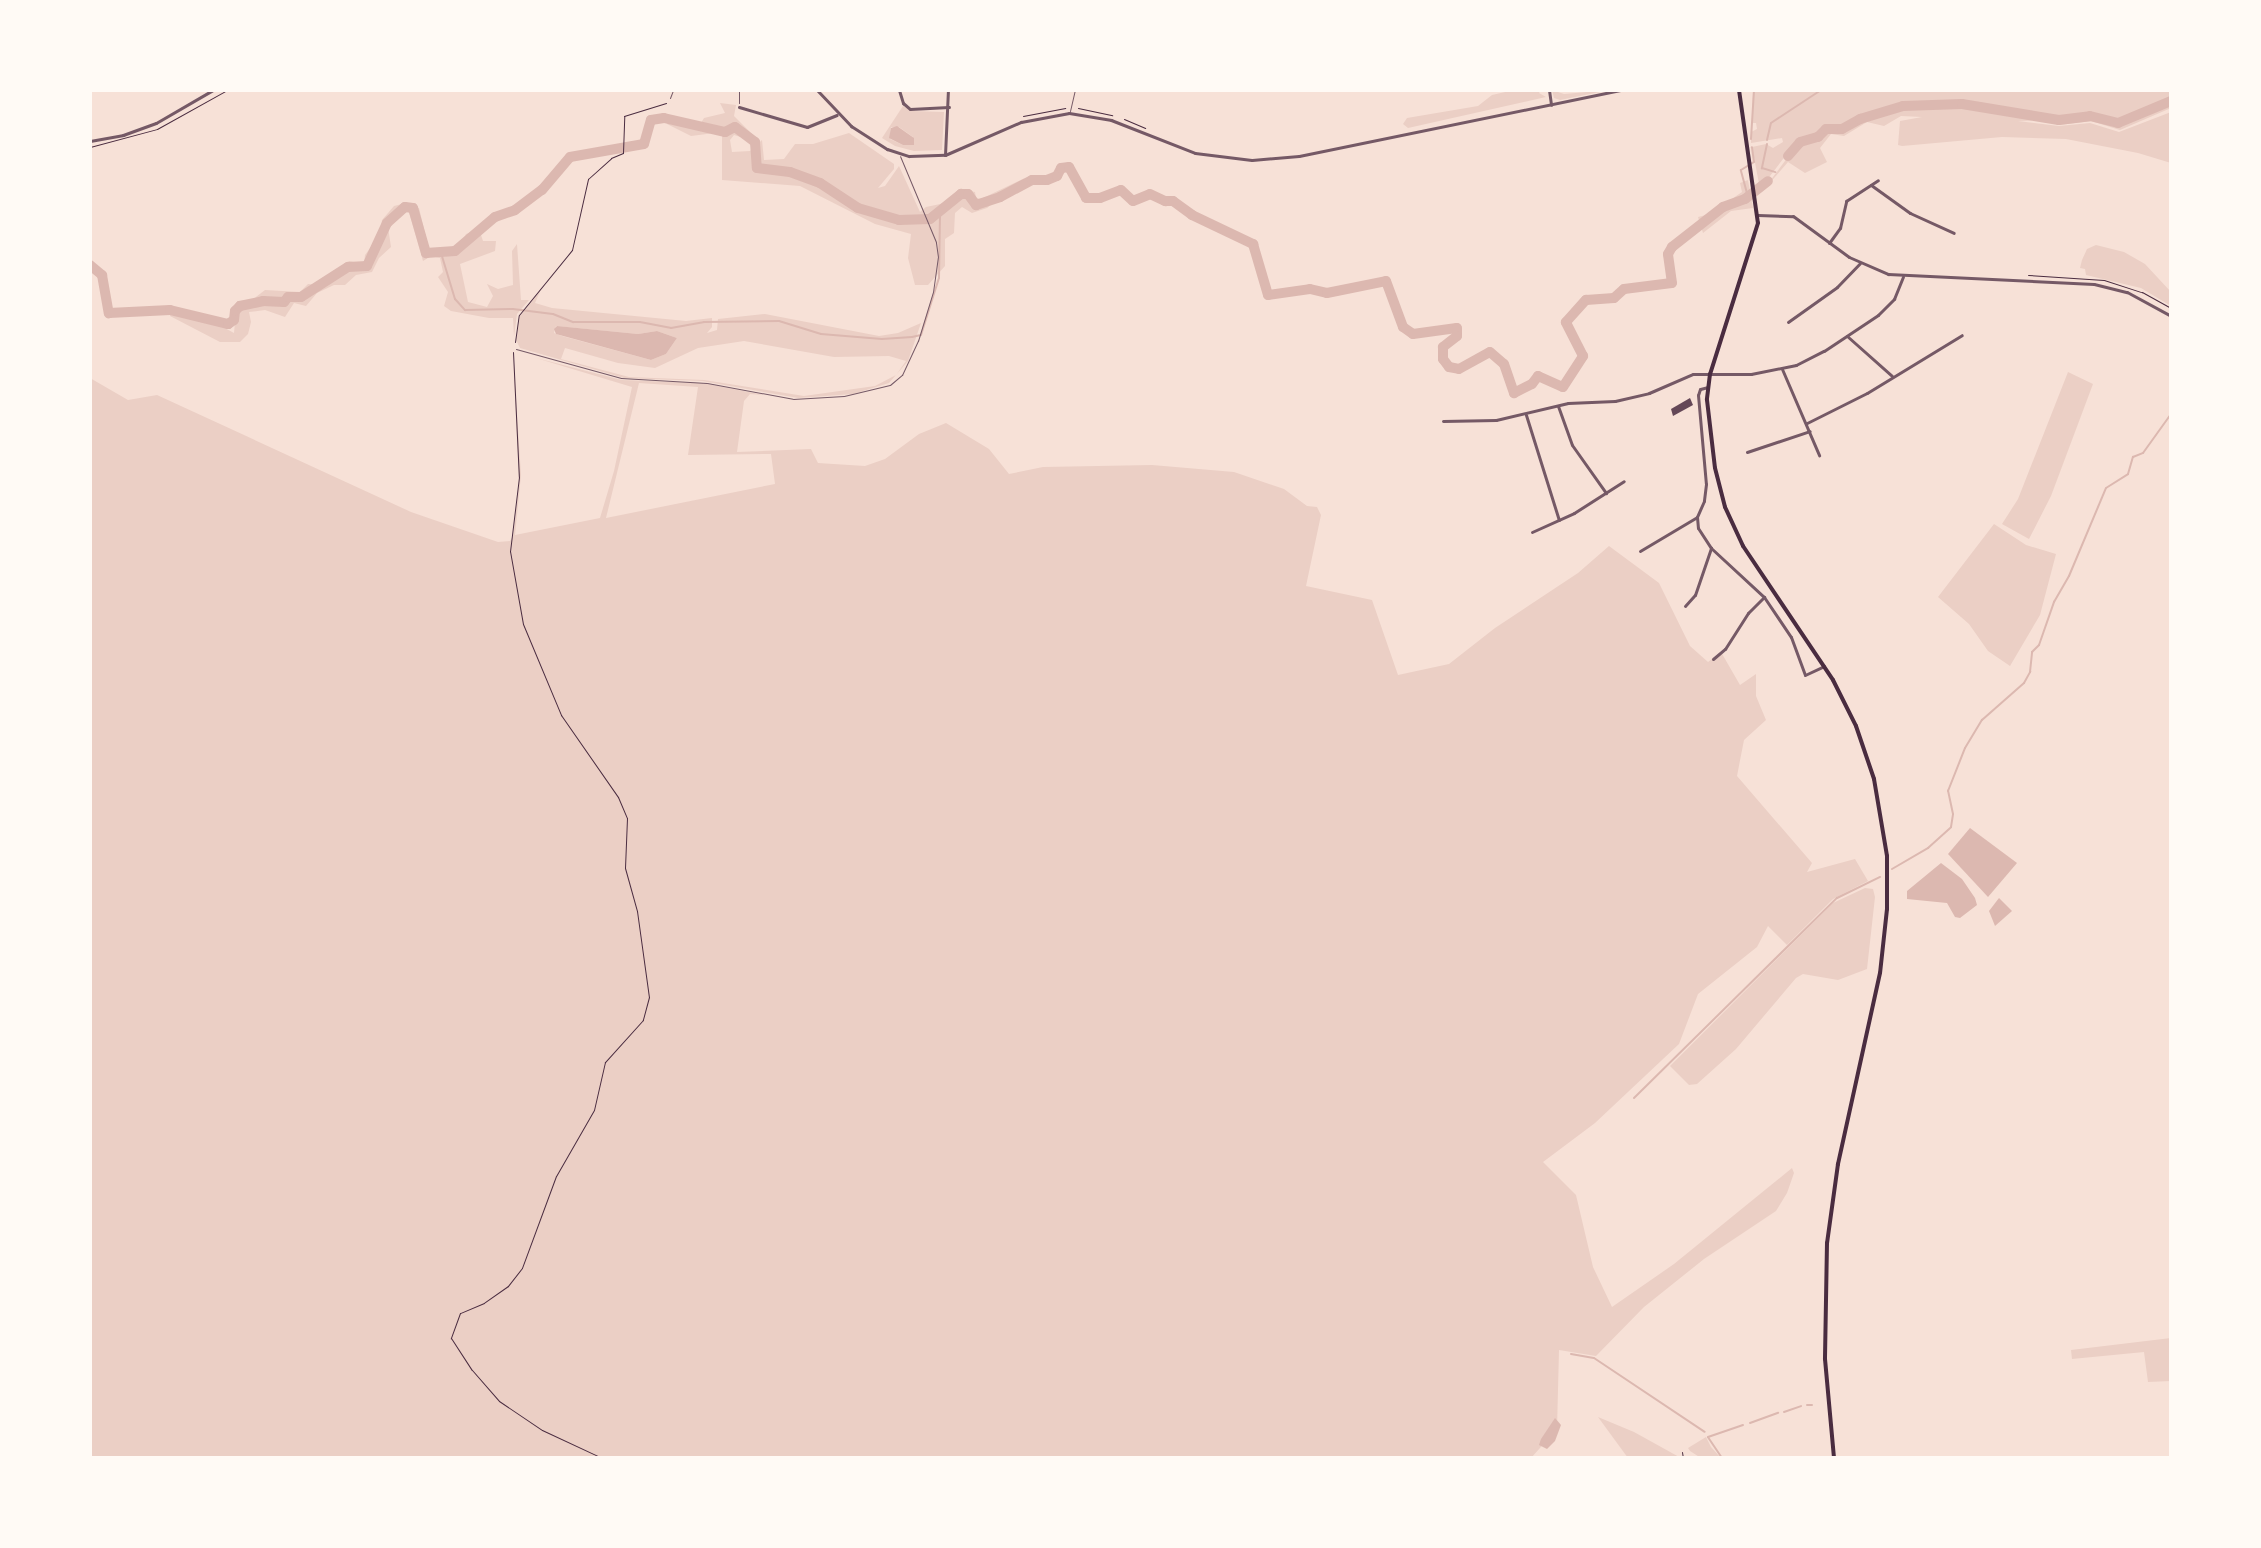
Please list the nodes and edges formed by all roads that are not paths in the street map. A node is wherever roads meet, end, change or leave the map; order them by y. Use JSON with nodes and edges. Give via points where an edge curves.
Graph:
{"nodes":[{"id":1,"x":213,"y":90,"type":"edge"},
{"id":2,"x":673,"y":90,"type":"edge"},
{"id":3,"x":739,"y":90,"type":"edge"},
{"id":4,"x":817,"y":90,"type":"edge"},
{"id":5,"x":899,"y":90,"type":"edge"},
{"id":6,"x":948,"y":90,"type":"edge"},
{"id":7,"x":1075,"y":90,"type":"edge"},
{"id":8,"x":1549,"y":90,"type":"edge"},
{"id":9,"x":1620,"y":90,"type":"edge"},
{"id":10,"x":1739,"y":90,"type":"edge"},
{"id":11,"x":670,"y":98,"type":"road end"},
{"id":12,"x":1551,"y":105,"type":"junction"},
{"id":13,"x":739,"y":107,"type":"joint"},
{"id":14,"x":949,"y":107,"type":"junction"},
{"id":15,"x":1069,"y":113,"type":"junction"},
{"id":16,"x":837,"y":115,"type":"junction"},
{"id":17,"x":90,"y":141,"type":"edge"},
{"id":18,"x":900,"y":154,"type":"junction"},
{"id":19,"x":945,"y":155,"type":"junction"},
{"id":20,"x":1878,"y":180,"type":"dead end"},
{"id":21,"x":1871,"y":185,"type":"junction"},
{"id":22,"x":1758,"y":215,"type":"junction"},
{"id":23,"x":1954,"y":233,"type":"dead end"},
{"id":24,"x":1829,"y":243,"type":"junction"},
{"id":25,"x":1860,"y":263,"type":"junction"},
{"id":26,"x":1903,"y":277,"type":"junction"},
{"id":27,"x":2171,"y":316,"type":"edge"},
{"id":28,"x":1788,"y":322,"type":"dead end"},
{"id":29,"x":1962,"y":335,"type":"dead end"},
{"id":30,"x":1847,"y":336,"type":"junction"},
{"id":31,"x":515,"y":349,"type":"road end"},
{"id":32,"x":1782,"y":369,"type":"junction"},
{"id":33,"x":1710,"y":374,"type":"junction"},
{"id":34,"x":1892,"y":377,"type":"junction"},
{"id":35,"x":1708,"y":387,"type":"junction"},
{"id":36,"x":1558,"y":405,"type":"junction"},
{"id":37,"x":1526,"y":415,"type":"junction"},
{"id":38,"x":1443,"y":421,"type":"dead end"},
{"id":39,"x":1807,"y":423,"type":"junction"},
{"id":40,"x":1810,"y":431,"type":"junction"},
{"id":41,"x":1747,"y":452,"type":"dead end"},
{"id":42,"x":1819,"y":455,"type":"dead end"},
{"id":43,"x":1624,"y":481,"type":"dead end"},
{"id":44,"x":1606,"y":493,"type":"junction"},
{"id":45,"x":1697,"y":517,"type":"junction"},
{"id":46,"x":1559,"y":520,"type":"junction"},
{"id":47,"x":1532,"y":532,"type":"dead end"},
{"id":48,"x":1711,"y":548,"type":"junction"},
{"id":49,"x":1640,"y":551,"type":"dead end"},
{"id":50,"x":1764,"y":597,"type":"junction"},
{"id":51,"x":1685,"y":606,"type":"dead end"},
{"id":52,"x":1713,"y":659,"type":"dead end"},
{"id":53,"x":1824,"y":666,"type":"junction"},
{"id":54,"x":1834,"y":1458,"type":"edge"}],
"edges":[{"from":1,"to":17,"type":"street","via":[[156,123]]},
{"from":2,"to":11,"type":"lane"},
{"from":3,"to":13,"type":"lane"},
{"from":4,"to":16,"type":"street"},
{"from":5,"to":14,"type":"street","via":[[910,109]]},
{"from":6,"to":14,"type":"street"},
{"from":7,"to":15,"type":"lane"},
{"from":8,"to":12,"type":"street"},
{"from":9,"to":12,"type":"street"},
{"from":10,"to":22,"type":"main road"},
{"from":12,"to":15,"type":"street","via":[[1299,156],[1252,160],[1195,153],[1111,120]]},
{"from":13,"to":16,"type":"street","via":[[807,127]]},
{"from":14,"to":19,"type":"street"},
{"from":15,"to":19,"type":"street","via":[[1021,122]]},
{"from":16,"to":18,"type":"street"},
{"from":18,"to":19,"type":"street"},
{"from":18,"to":31,"type":"lane","via":[[938,248],[938,265],[918,341],[894,383],[809,400],[707,383],[634,380]]},
{"from":20,"to":21,"type":"street"},
{"from":21,"to":23,"type":"street","via":[[1910,213]]},
{"from":21,"to":24,"type":"street","via":[[1846,201],[1840,228]]},
{"from":22,"to":24,"type":"street","via":[[1793,216]]},
{"from":22,"to":33,"type":"main road","via":[[1756,236]]},
{"from":24,"to":25,"type":"street"},
{"from":25,"to":26,"type":"street"},
{"from":25,"to":28,"type":"street"},
{"from":26,"to":27,"type":"street","via":[[2109,287]]},
{"from":26,"to":30,"type":"street","via":[[1894,299]]},
{"from":29,"to":34,"type":"street"},
{"from":30,"to":32,"type":"street"},
{"from":30,"to":34,"type":"street"},
{"from":32,"to":33,"type":"street"},
{"from":32,"to":39,"type":"street"},
{"from":33,"to":35,"type":"main road"},
{"from":33,"to":36,"type":"street","via":[[1687,375],[1628,399]]},
{"from":34,"to":39,"type":"street"},
{"from":35,"to":45,"type":"street","via":[[1698,395],[1706,484]]},
{"from":35,"to":53,"type":"main road","via":[[1712,453],[1731,521],[1750,559]]},
{"from":36,"to":37,"type":"street"},
{"from":36,"to":44,"type":"street","via":[[1572,445]]},
{"from":37,"to":38,"type":"street"},
{"from":37,"to":46,"type":"street"},
{"from":39,"to":40,"type":"street"},
{"from":40,"to":41,"type":"street"},
{"from":40,"to":42,"type":"street"},
{"from":43,"to":44,"type":"street"},
{"from":44,"to":46,"type":"street"},
{"from":45,"to":48,"type":"street"},
{"from":45,"to":49,"type":"street"},
{"from":46,"to":47,"type":"street"},
{"from":48,"to":50,"type":"street"},
{"from":48,"to":51,"type":"street","via":[[1695,595]]},
{"from":50,"to":52,"type":"street"},
{"from":50,"to":53,"type":"street","via":[[1791,637],[1805,675]]},
{"from":53,"to":54,"type":"main road","via":[[1866,750],[1883,829],[1888,893],[1880,973],[1838,1164],[1827,1243],[1825,1359]]}]}
